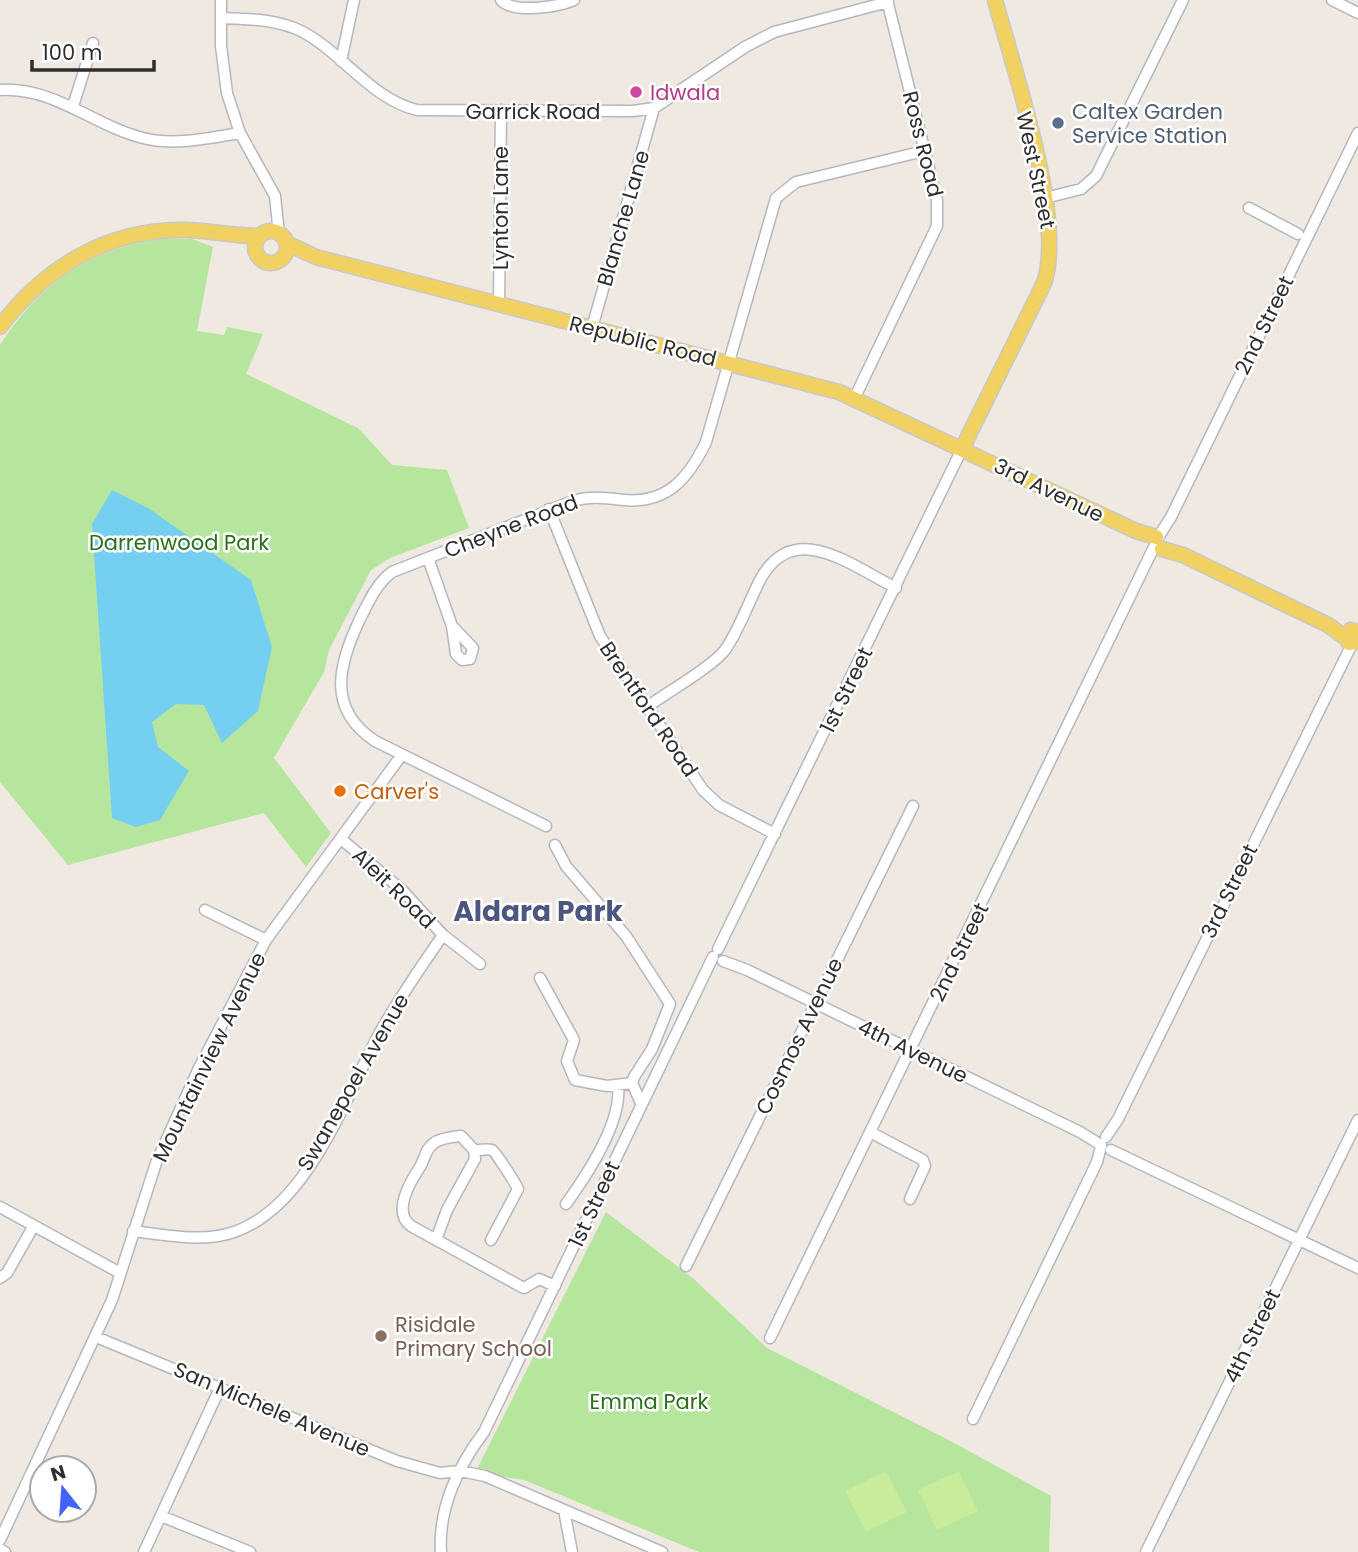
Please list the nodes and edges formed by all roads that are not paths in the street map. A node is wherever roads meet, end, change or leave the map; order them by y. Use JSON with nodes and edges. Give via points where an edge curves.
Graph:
{"nodes":[{"id":1,"x":221,"y":0,"type":"edge"},
{"id":2,"x":354,"y":0,"type":"edge"},
{"id":3,"x":501,"y":0,"type":"edge"},
{"id":4,"x":574,"y":0,"type":"edge"},
{"id":5,"x":995,"y":0,"type":"edge"},
{"id":6,"x":1183,"y":0,"type":"edge"},
{"id":7,"x":1332,"y":0,"type":"edge"},
{"id":8,"x":888,"y":1,"type":"edge"},
{"id":9,"x":1358,"y":13,"type":"edge"},
{"id":10,"x":221,"y":18,"type":"junction"},
{"id":11,"x":93,"y":43,"type":"dead end"},
{"id":12,"x":341,"y":61,"type":"junction"},
{"id":13,"x":0,"y":90,"type":"edge"},
{"id":14,"x":73,"y":106,"type":"junction"},
{"id":15,"x":654,"y":108,"type":"junction"},
{"id":16,"x":501,"y":110,"type":"junction"},
{"id":17,"x":240,"y":133,"type":"junction"},
{"id":18,"x":1358,"y":133,"type":"edge"},
{"id":19,"x":924,"y":151,"type":"junction"},
{"id":20,"x":1045,"y":198,"type":"junction"},
{"id":21,"x":1249,"y":208,"type":"dead end"},
{"id":22,"x":1298,"y":234,"type":"dead end"},
{"id":23,"x":231,"y":236,"type":"junction"},
{"id":24,"x":273,"y":236,"type":"junction"},
{"id":25,"x":256,"y":251,"type":"junction"},
{"id":26,"x":316,"y":257,"type":"junction"},
{"id":27,"x":281,"y":258,"type":"junction"},
{"id":28,"x":499,"y":305,"type":"junction"},
{"id":29,"x":0,"y":327,"type":"edge"},
{"id":30,"x":592,"y":328,"type":"junction"},
{"id":31,"x":728,"y":363,"type":"junction"},
{"id":32,"x":855,"y":397,"type":"junction"},
{"id":33,"x":962,"y":449,"type":"junction"},
{"id":34,"x":550,"y":509,"type":"junction"},
{"id":35,"x":1159,"y":543,"type":"junction"},
{"id":36,"x":428,"y":558,"type":"junction"},
{"id":37,"x":896,"y":588,"type":"junction"},
{"id":38,"x":452,"y":626,"type":"dead end"},
{"id":39,"x":1354,"y":637,"type":"edge"},
{"id":40,"x":647,"y":707,"type":"junction"},
{"id":41,"x":401,"y":756,"type":"junction"},
{"id":42,"x":913,"y":806,"type":"dead end"},
{"id":43,"x":546,"y":826,"type":"dead end"},
{"id":44,"x":775,"y":834,"type":"junction"},
{"id":45,"x":341,"y":839,"type":"junction"},
{"id":46,"x":555,"y":845,"type":"dead end"},
{"id":47,"x":205,"y":910,"type":"dead end"},
{"id":48,"x":443,"y":935,"type":"junction"},
{"id":49,"x":266,"y":940,"type":"junction"},
{"id":50,"x":721,"y":956,"type":"junction"},
{"id":51,"x":480,"y":964,"type":"dead end"},
{"id":52,"x":540,"y":978,"type":"dead end"},
{"id":53,"x":815,"y":1003,"type":"junction"},
{"id":54,"x":911,"y":1050,"type":"junction"},
{"id":55,"x":632,"y":1083,"type":"junction"},
{"id":56,"x":618,"y":1086,"type":"junction"},
{"id":57,"x":641,"y":1103,"type":"junction"},
{"id":58,"x":1358,"y":1120,"type":"edge"},
{"id":59,"x":870,"y":1132,"type":"junction"},
{"id":60,"x":1107,"y":1144,"type":"junction"},
{"id":61,"x":474,"y":1150,"type":"junction"},
{"id":62,"x":910,"y":1199,"type":"dead end"},
{"id":63,"x":566,"y":1204,"type":"dead end"},
{"id":64,"x":0,"y":1207,"type":"edge"},
{"id":65,"x":33,"y":1227,"type":"junction"},
{"id":66,"x":133,"y":1231,"type":"junction"},
{"id":67,"x":436,"y":1240,"type":"junction"},
{"id":68,"x":491,"y":1240,"type":"dead end"},
{"id":69,"x":1299,"y":1240,"type":"junction"},
{"id":70,"x":686,"y":1266,"type":"dead end"},
{"id":71,"x":1358,"y":1268,"type":"edge"},
{"id":72,"x":120,"y":1273,"type":"junction"},
{"id":73,"x":0,"y":1278,"type":"edge"},
{"id":74,"x":555,"y":1286,"type":"junction"},
{"id":75,"x":96,"y":1337,"type":"junction"},
{"id":76,"x":770,"y":1338,"type":"dead end"},
{"id":77,"x":220,"y":1388,"type":"junction"},
{"id":78,"x":973,"y":1419,"type":"dead end"},
{"id":79,"x":459,"y":1476,"type":"junction"},
{"id":80,"x":564,"y":1510,"type":"junction"},
{"id":81,"x":161,"y":1516,"type":"junction"},
{"id":82,"x":0,"y":1540,"type":"edge"},
{"id":83,"x":0,"y":1549,"type":"edge"},
{"id":84,"x":5,"y":1552,"type":"edge"},
{"id":85,"x":144,"y":1552,"type":"edge"},
{"id":86,"x":250,"y":1552,"type":"edge"},
{"id":87,"x":441,"y":1552,"type":"edge"},
{"id":88,"x":572,"y":1552,"type":"edge"},
{"id":89,"x":662,"y":1552,"type":"edge"},
{"id":90,"x":1146,"y":1552,"type":"edge"}],
"edges":[{"from":1,"to":10,"type":"street"},
{"from":2,"to":12,"type":"street"},
{"from":3,"to":4,"type":"street","via":[[510,7],[548,7]]},
{"from":5,"to":20,"type":"main road","name":"West Street"},
{"from":6,"to":20,"type":"street","via":[[1096,176],[1085,188]]},
{"from":7,"to":9,"type":"street"},
{"from":8,"to":15,"type":"street","name":"Garrick Road","via":[[774,32]]},
{"from":8,"to":19,"type":"street","name":"Ross Road"},
{"from":10,"to":12,"type":"street","name":"Garrick Road","via":[[257,19],[291,27]]},
{"from":10,"to":17,"type":"street","via":[[224,76]]},
{"from":11,"to":14,"type":"street"},
{"from":12,"to":16,"type":"street","name":"Garrick Road","via":[[407,108]]},
{"from":13,"to":14,"type":"street","via":[[40,93]]},
{"from":14,"to":17,"type":"street","via":[[127,132],[160,141]]},
{"from":15,"to":16,"type":"street","name":"Garrick Road"},
{"from":15,"to":30,"type":"street","name":"Blanche Lane"},
{"from":16,"to":28,"type":"street","name":"Lynton Lane"},
{"from":17,"to":24,"type":"street","via":[[275,196]]},
{"from":18,"to":35,"type":"street","name":"2nd Street"},
{"from":19,"to":31,"type":"street","name":"Cheyne Road","via":[[796,182],[780,194],[770,212]]},
{"from":19,"to":32,"type":"street","name":"Ross Road","via":[[937,200],[937,226]]},
{"from":20,"to":33,"type":"main road","name":"West Street","via":[[1050,237],[1045,278]]},
{"from":21,"to":22,"type":"street"},
{"from":23,"to":24,"type":"main road","name":"Republic Road"},
{"from":23,"to":25,"type":"main road","name":"Republic Road"},
{"from":23,"to":29,"type":"main road","name":"Republic Road","via":[[199,230],[156,231],[96,247],[43,280]]},
{"from":24,"to":25,"type":"main road"},
{"from":24,"to":26,"type":"main road","name":"Republic Road"},
{"from":24,"to":27,"type":"main road","via":[[286,252]]},
{"from":25,"to":27,"type":"main road","name":"Republic Road","via":[[265,262]]},
{"from":26,"to":27,"type":"main road","name":"Republic Road"},
{"from":26,"to":28,"type":"main road","name":"Republic Road"},
{"from":28,"to":30,"type":"main road","name":"Republic Road"},
{"from":30,"to":31,"type":"main road","name":"Republic Road"},
{"from":31,"to":32,"type":"main road","name":"Republic Road"},
{"from":31,"to":34,"type":"street","name":"Cheyne Road","via":[[706,442],[696,463],[672,490],[646,501],[589,497]]},
{"from":32,"to":33,"type":"main road","name":"Republic Road"},
{"from":33,"to":35,"type":"main road","name":"3rd Avenue"},
{"from":33,"to":37,"type":"street","name":"1st Street"},
{"from":34,"to":36,"type":"street","name":"Cheyne Road"},
{"from":34,"to":40,"type":"street","name":"Brentford Road","via":[[600,636]]},
{"from":35,"to":39,"type":"main road","name":"3rd Avenue"},
{"from":35,"to":54,"type":"street","name":"2nd Street"},
{"from":36,"to":38,"type":"street"},
{"from":36,"to":41,"type":"street","name":"Cheyne Road","via":[[392,572],[381,582],[341,664],[344,701],[353,720],[366,735]]},
{"from":37,"to":40,"type":"street","via":[[818,550],[800,548],[782,554],[766,568],[724,650]]},
{"from":37,"to":44,"type":"street","name":"1st Street"},
{"from":39,"to":60,"type":"street","name":"3rd Street"},
{"from":40,"to":44,"type":"street","name":"Brentford Road","via":[[714,802]]},
{"from":41,"to":43,"type":"street","name":"Cheyne Road"},
{"from":41,"to":45,"type":"street","name":"Mountainview Avenue"},
{"from":42,"to":53,"type":"street","name":"Cosmos Avenue"},
{"from":44,"to":50,"type":"street","name":"1st Street","via":[[728,931]]},
{"from":45,"to":48,"type":"street","name":"Aleit Road","via":[[402,890]]},
{"from":45,"to":49,"type":"street","name":"Mountainview Avenue"},
{"from":46,"to":55,"type":"street","via":[[566,866],[626,936],[670,1004]]},
{"from":47,"to":49,"type":"street"},
{"from":48,"to":51,"type":"street","name":"Aleit Road"},
{"from":48,"to":66,"type":"street","name":"Swanepoel Avenue","via":[[384,1025],[321,1146],[267,1215],[216,1237]]},
{"from":49,"to":66,"type":"street","name":"Mountainview Avenue","via":[[180,1107]]},
{"from":50,"to":53,"type":"street","name":"4th Avenue"},
{"from":50,"to":57,"type":"street","name":"1st Street","via":[[705,977]]},
{"from":52,"to":56,"type":"street","via":[[574,1040],[567,1061],[573,1076],[583,1083]]},
{"from":53,"to":54,"type":"street","name":"4th Avenue"},
{"from":53,"to":70,"type":"street","name":"Cosmos Avenue"},
{"from":54,"to":59,"type":"street","name":"2nd Street"},
{"from":54,"to":60,"type":"street","name":"4th Avenue"},
{"from":55,"to":56,"type":"street"},
{"from":55,"to":57,"type":"street"},
{"from":56,"to":63,"type":"street","via":[[618,1110]]},
{"from":57,"to":74,"type":"street","name":"1st Street"},
{"from":58,"to":69,"type":"street","name":"4th Street"},
{"from":59,"to":62,"type":"street","via":[[923,1160],[925,1166]]},
{"from":59,"to":76,"type":"street","name":"2nd Street"},
{"from":60,"to":69,"type":"street","name":"4th Avenue"},
{"from":60,"to":78,"type":"street","name":"3rd Street"},
{"from":61,"to":67,"type":"street","via":[[474,1164],[447,1210]]},
{"from":61,"to":67,"type":"street","via":[[461,1136],[435,1142],[408,1184],[402,1210],[406,1223]]},
{"from":61,"to":68,"type":"street","via":[[498,1153],[518,1189]]},
{"from":64,"to":65,"type":"street"},
{"from":65,"to":72,"type":"street"},
{"from":65,"to":73,"type":"street"},
{"from":66,"to":72,"type":"street","name":"Mountainview Avenue"},
{"from":67,"to":74,"type":"street","via":[[523,1287],[539,1279]]},
{"from":69,"to":71,"type":"street","name":"4th Avenue"},
{"from":69,"to":90,"type":"street","name":"4th Street"},
{"from":72,"to":75,"type":"street","name":"Mountainview Avenue"},
{"from":74,"to":79,"type":"street","name":"1st Street"},
{"from":75,"to":77,"type":"street","name":"San Michele Avenue"},
{"from":75,"to":82,"type":"street","name":"Mountainview Avenue"},
{"from":77,"to":79,"type":"street","name":"San Michele Avenue","via":[[366,1449]]},
{"from":77,"to":81,"type":"street"},
{"from":79,"to":80,"type":"street","name":"San Michele Avenue","via":[[493,1481]]},
{"from":79,"to":87,"type":"street","name":"1st Street","via":[[440,1521]]},
{"from":80,"to":88,"type":"street"},
{"from":80,"to":89,"type":"street","name":"San Michele Avenue"},
{"from":81,"to":85,"type":"street"},
{"from":81,"to":86,"type":"street"},
{"from":83,"to":84,"type":"street"}]}
